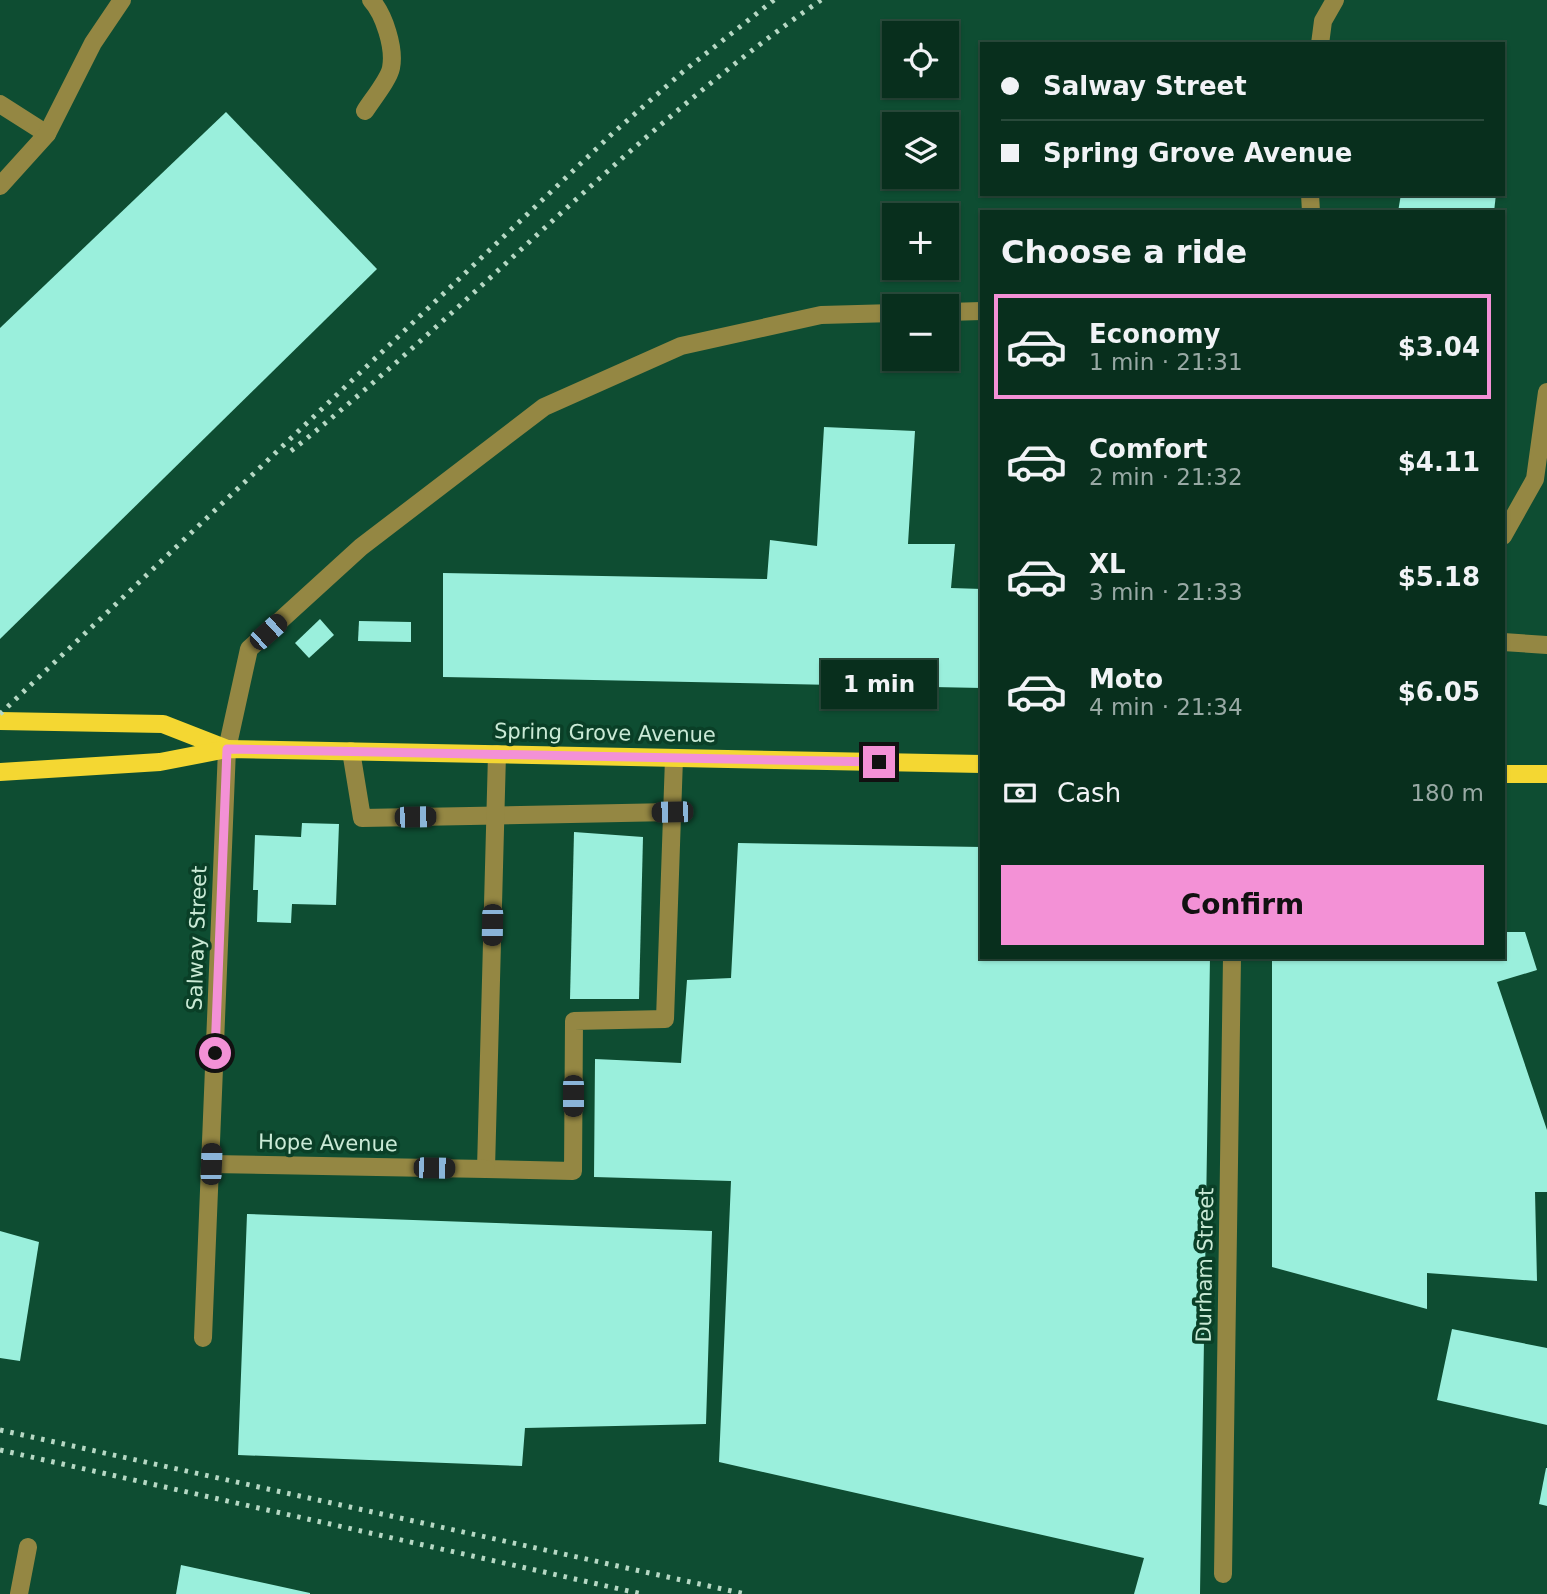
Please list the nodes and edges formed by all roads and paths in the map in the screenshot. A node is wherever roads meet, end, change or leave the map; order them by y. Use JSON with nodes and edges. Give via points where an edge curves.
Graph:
{"nodes":[{"id":1,"x":122,"y":0,"type":"edge"},
{"id":2,"x":371,"y":0,"type":"edge"},
{"id":3,"x":1335,"y":0,"type":"edge"},
{"id":4,"x":1320,"y":42,"type":"edge"},
{"id":5,"x":0,"y":104,"type":"edge"},
{"id":6,"x":365,"y":111,"type":"dead end"},
{"id":7,"x":47,"y":134,"type":"junction"},
{"id":8,"x":0,"y":186,"type":"edge"},
{"id":9,"x":980,"y":311,"type":"edge"},
{"id":10,"x":959,"y":312,"type":"edge"},
{"id":11,"x":882,"y":313,"type":"edge"},
{"id":12,"x":1547,"y":392,"type":"edge"},
{"id":13,"x":1505,"y":532,"type":"edge"},
{"id":14,"x":1505,"y":642,"type":"edge"},
{"id":15,"x":1547,"y":645,"type":"edge"},
{"id":16,"x":0,"y":721,"type":"edge"},
{"id":17,"x":227,"y":749,"type":"junction"},
{"id":18,"x":351,"y":751,"type":"junction"},
{"id":19,"x":497,"y":754,"type":"junction"},
{"id":20,"x":674,"y":758,"type":"junction"},
{"id":21,"x":980,"y":764,"type":"edge"},
{"id":22,"x":0,"y":772,"type":"edge"},
{"id":23,"x":1505,"y":774,"type":"edge"},
{"id":24,"x":1547,"y":774,"type":"edge"},
{"id":25,"x":672,"y":812,"type":"junction"},
{"id":26,"x":494,"y":816,"type":"junction"},
{"id":27,"x":1232,"y":959,"type":"edge"},
{"id":28,"x":211,"y":1164,"type":"junction"},
{"id":29,"x":486,"y":1169,"type":"junction"},
{"id":30,"x":203,"y":1338,"type":"dead end"},
{"id":31,"x":28,"y":1547,"type":"dead end"},
{"id":32,"x":1223,"y":1574,"type":"dead end"},
{"id":33,"x":19,"y":1594,"type":"edge"}],
"edges":[{"from":1,"to":7,"type":"lane","via":[[93,43]]},
{"from":2,"to":6,"type":"lane","via":[[389,34],[391,68]]},
{"from":3,"to":4,"type":"lane","via":[[1323,21]]},
{"from":5,"to":7,"type":"lane"},
{"from":7,"to":8,"type":"lane"},
{"from":9,"to":10,"type":"lane"},
{"from":11,"to":17,"type":"lane","name":"Salway Street","via":[[821,315],[681,346],[544,407],[361,547],[249,649]]},
{"from":12,"to":13,"type":"lane","via":[[1535,479]]},
{"from":14,"to":15,"type":"lane"},
{"from":16,"to":17,"type":"main road","name":"Spring Grove Avenue","via":[[163,724]]},
{"from":17,"to":18,"type":"main road","name":"Spring Grove Avenue"},
{"from":17,"to":22,"type":"main road","name":"Spring Grove Avenue","via":[[160,762]]},
{"from":17,"to":28,"type":"lane","name":"Salway Street"},
{"from":18,"to":19,"type":"main road","name":"Spring Grove Avenue"},
{"from":18,"to":26,"type":"lane","via":[[362,818]]},
{"from":19,"to":20,"type":"main road","name":"Spring Grove Avenue"},
{"from":19,"to":26,"type":"lane"},
{"from":20,"to":21,"type":"main road","name":"Spring Grove Avenue"},
{"from":20,"to":25,"type":"lane"},
{"from":23,"to":24,"type":"main road"},
{"from":25,"to":26,"type":"lane"},
{"from":25,"to":29,"type":"lane","name":"Hope Avenue","via":[[665,1019],[574,1021],[573,1171]]},
{"from":26,"to":29,"type":"lane"},
{"from":27,"to":32,"type":"lane","name":"Durham Street"},
{"from":28,"to":29,"type":"lane","name":"Hope Avenue"},
{"from":28,"to":30,"type":"lane","name":"Salway Street"},
{"from":31,"to":33,"type":"lane"}]}
